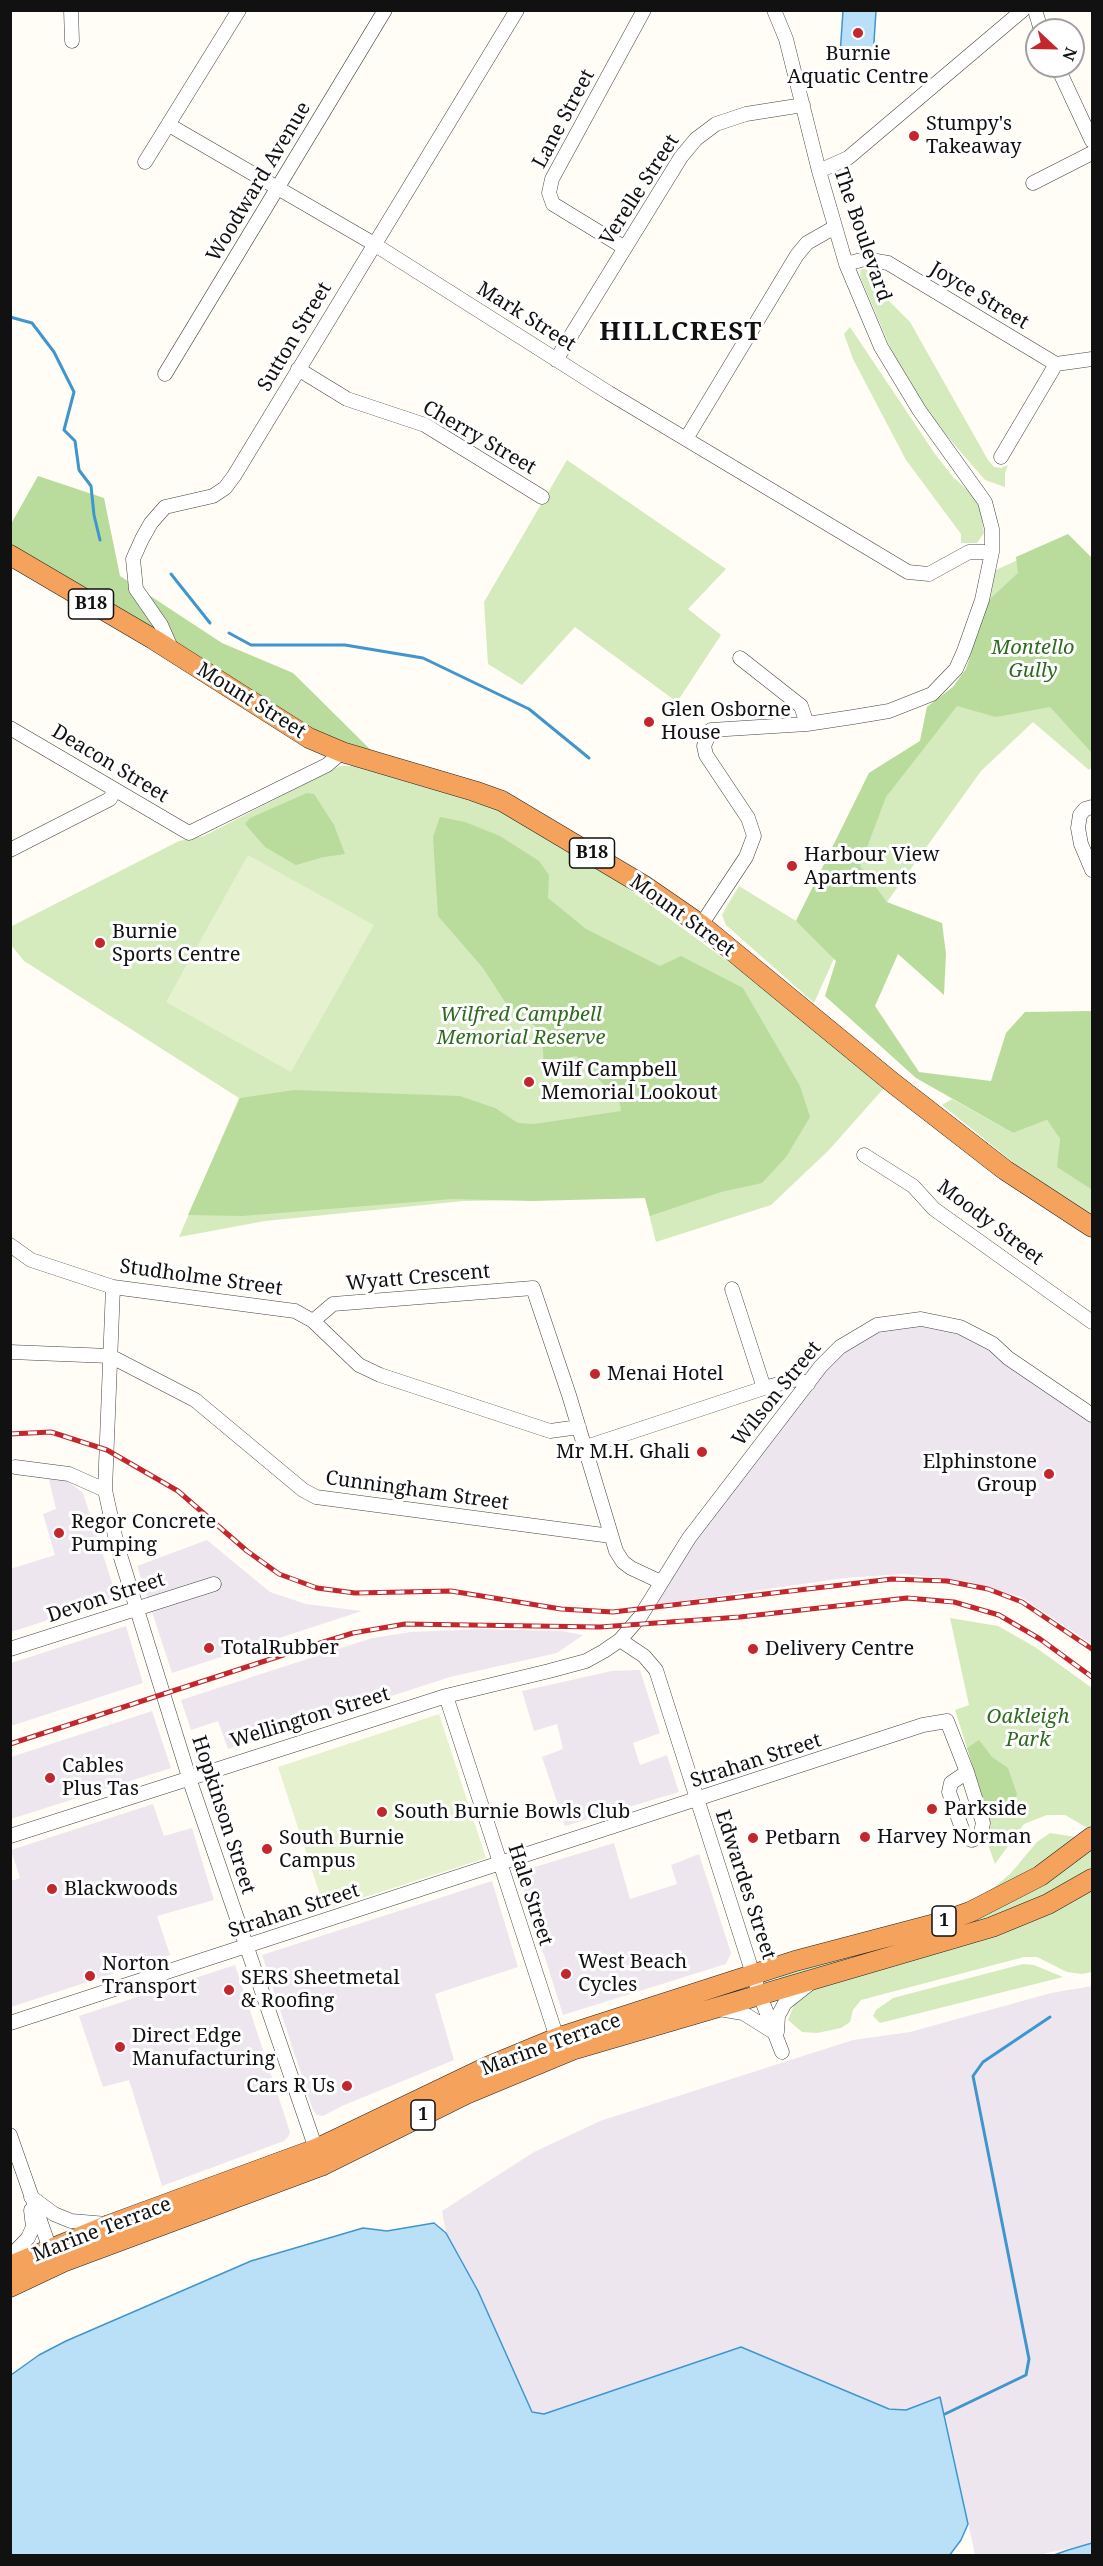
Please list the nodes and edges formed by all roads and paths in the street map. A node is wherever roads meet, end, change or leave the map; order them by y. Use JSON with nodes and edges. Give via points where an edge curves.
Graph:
{"nodes":[{"id":1,"x":70,"y":10,"type":"edge"},
{"id":2,"x":239,"y":10,"type":"edge"},
{"id":3,"x":385,"y":10,"type":"edge"},
{"id":4,"x":517,"y":10,"type":"edge"},
{"id":5,"x":644,"y":10,"type":"edge"},
{"id":6,"x":774,"y":10,"type":"edge"},
{"id":7,"x":1023,"y":10,"type":"edge"},
{"id":8,"x":72,"y":40,"type":"dead end"},
{"id":9,"x":1063,"y":78,"type":"edge"},
{"id":10,"x":803,"y":105,"type":"junction"},
{"id":11,"x":169,"y":124,"type":"junction"},
{"id":12,"x":1092,"y":141,"type":"edge"},
{"id":13,"x":1092,"y":153,"type":"edge"},
{"id":14,"x":145,"y":162,"type":"dead end"},
{"id":15,"x":819,"y":171,"type":"junction"},
{"id":16,"x":1033,"y":183,"type":"dead end"},
{"id":17,"x":278,"y":188,"type":"junction"},
{"id":18,"x":835,"y":227,"type":"junction"},
{"id":19,"x":374,"y":244,"type":"junction"},
{"id":20,"x":625,"y":248,"type":"junction"},
{"id":21,"x":846,"y":264,"type":"junction"},
{"id":22,"x":1092,"y":359,"type":"edge"},
{"id":23,"x":556,"y":360,"type":"junction"},
{"id":24,"x":1056,"y":364,"type":"junction"},
{"id":25,"x":298,"y":369,"type":"junction"},
{"id":26,"x":165,"y":374,"type":"dead end"},
{"id":27,"x":686,"y":439,"type":"junction"},
{"id":28,"x":1001,"y":457,"type":"dead end"},
{"id":29,"x":542,"y":497,"type":"dead end"},
{"id":30,"x":992,"y":552,"type":"junction"},
{"id":31,"x":10,"y":555,"type":"edge"},
{"id":32,"x":173,"y":651,"type":"junction"},
{"id":33,"x":740,"y":658,"type":"dead end"},
{"id":34,"x":807,"y":724,"type":"junction"},
{"id":35,"x":10,"y":728,"type":"edge"},
{"id":36,"x":342,"y":752,"type":"junction"},
{"id":37,"x":114,"y":791,"type":"junction"},
{"id":38,"x":1092,"y":807,"type":"edge"},
{"id":39,"x":10,"y":849,"type":"edge"},
{"id":40,"x":1092,"y":870,"type":"edge"},
{"id":41,"x":701,"y":925,"type":"junction"},
{"id":42,"x":864,"y":1155,"type":"dead end"},
{"id":43,"x":1092,"y":1227,"type":"edge"},
{"id":44,"x":10,"y":1245,"type":"edge"},
{"id":45,"x":113,"y":1287,"type":"junction"},
{"id":46,"x":732,"y":1289,"type":"dead end"},
{"id":47,"x":313,"y":1321,"type":"junction"},
{"id":48,"x":1092,"y":1322,"type":"edge"},
{"id":49,"x":10,"y":1352,"type":"edge"},
{"id":50,"x":110,"y":1356,"type":"junction"},
{"id":51,"x":808,"y":1384,"type":"junction"},
{"id":52,"x":764,"y":1388,"type":"junction"},
{"id":53,"x":1092,"y":1415,"type":"edge"},
{"id":54,"x":579,"y":1427,"type":"junction"},
{"id":55,"x":586,"y":1447,"type":"junction"},
{"id":56,"x":15,"y":1467,"type":"dead end"},
{"id":57,"x":105,"y":1490,"type":"junction"},
{"id":58,"x":611,"y":1536,"type":"junction"},
{"id":59,"x":661,"y":1582,"type":"junction"},
{"id":60,"x":214,"y":1584,"type":"dead end"},
{"id":61,"x":137,"y":1610,"type":"junction"},
{"id":62,"x":620,"y":1640,"type":"junction"},
{"id":63,"x":10,"y":1648,"type":"edge"},
{"id":64,"x":446,"y":1695,"type":"junction"},
{"id":65,"x":967,"y":1772,"type":"junction"},
{"id":66,"x":189,"y":1776,"type":"junction"},
{"id":67,"x":698,"y":1800,"type":"junction"},
{"id":68,"x":10,"y":1836,"type":"edge"},
{"id":69,"x":1086,"y":1843,"type":"edge"},
{"id":70,"x":500,"y":1865,"type":"junction"},
{"id":71,"x":1092,"y":1880,"type":"edge"},
{"id":72,"x":246,"y":1947,"type":"junction"},
{"id":73,"x":830,"y":1973,"type":"junction"},
{"id":74,"x":757,"y":1985,"type":"junction"},
{"id":75,"x":710,"y":2008,"type":"junction"},
{"id":76,"x":10,"y":2022,"type":"edge"},
{"id":77,"x":776,"y":2035,"type":"junction"},
{"id":78,"x":557,"y":2038,"type":"junction"},
{"id":79,"x":782,"y":2052,"type":"dead end"},
{"id":80,"x":10,"y":2135,"type":"edge"},
{"id":81,"x":316,"y":2149,"type":"junction"},
{"id":82,"x":30,"y":2196,"type":"junction"},
{"id":83,"x":109,"y":2225,"type":"junction"},
{"id":84,"x":10,"y":2257,"type":"edge"},
{"id":85,"x":54,"y":2257,"type":"junction"},
{"id":86,"x":10,"y":2266,"type":"edge"},
{"id":87,"x":10,"y":2287,"type":"edge"}],
"edges":[{"from":1,"to":8,"type":"street"},
{"from":2,"to":11,"type":"street"},
{"from":3,"to":17,"type":"street","name":"Woodward Avenue"},
{"from":4,"to":19,"type":"street","name":"Sutton Street"},
{"from":5,"to":20,"type":"street","name":"Lane Street","via":[[552,179],[549,193],[553,204]]},
{"from":6,"to":10,"type":"street","name":"The Boulevard","via":[[786,39]]},
{"from":7,"to":15,"type":"street","via":[[848,158]]},
{"from":9,"to":12,"type":"street"},
{"from":10,"to":15,"type":"street","name":"The Boulevard"},
{"from":10,"to":20,"type":"street","name":"Verelle Street","via":[[746,114],[716,124],[696,139]]},
{"from":11,"to":14,"type":"street"},
{"from":11,"to":17,"type":"street","name":"Mark Street"},
{"from":13,"to":16,"type":"street"},
{"from":15,"to":18,"type":"street","name":"The Boulevard"},
{"from":17,"to":19,"type":"street","name":"Mark Street"},
{"from":17,"to":26,"type":"street","name":"Woodward Avenue"},
{"from":18,"to":21,"type":"street","name":"The Boulevard"},
{"from":18,"to":27,"type":"street","via":[[807,243],[797,255]]},
{"from":19,"to":23,"type":"street","name":"Mark Street"},
{"from":19,"to":25,"type":"street","name":"Sutton Street"},
{"from":20,"to":23,"type":"street","name":"Verelle Street"},
{"from":21,"to":24,"type":"street","name":"Joyce Street","via":[[866,259],[888,263]]},
{"from":21,"to":30,"type":"street","name":"The Boulevard","via":[[881,347],[985,502],[992,529]]},
{"from":22,"to":24,"type":"street"},
{"from":23,"to":27,"type":"street","name":"Mark Street"},
{"from":24,"to":28,"type":"street"},
{"from":25,"to":29,"type":"street","name":"Cherry Street","via":[[347,399],[425,425]]},
{"from":25,"to":32,"type":"street","name":"Sutton Street","via":[[225,488],[213,496],[165,507],[151,523],[133,558],[136,589],[161,625]]},
{"from":27,"to":30,"type":"street","name":"Mark Street","via":[[908,572],[929,574],[969,552]]},
{"from":30,"to":34,"type":"street","name":"The Boulevard","via":[[982,600],[964,651],[945,684],[914,703],[889,711]]},
{"from":31,"to":32,"type":"highway","name":"Mount Street","number":"B18"},
{"from":32,"to":36,"type":"highway","name":"Mount Street","number":"B18","via":[[285,724]]},
{"from":33,"to":34,"type":"street","via":[[801,706]]},
{"from":34,"to":41,"type":"street","name":"The Boulevard","via":[[721,727],[711,730],[706,739],[706,755],[748,819],[754,836],[746,857]]},
{"from":35,"to":37,"type":"street","name":"Deacon Street"},
{"from":36,"to":37,"type":"street","name":"Deacon Street","via":[[327,765],[189,833]]},
{"from":36,"to":41,"type":"highway","name":"Mount Street","number":"B18","via":[[502,801],[643,885]]},
{"from":37,"to":39,"type":"street","via":[[110,799]]},
{"from":38,"to":40,"type":"street","via":[[1080,815],[1078,828]]},
{"from":41,"to":43,"type":"highway","name":"Mount Street","number":"B18","via":[[1005,1170]]},
{"from":42,"to":48,"type":"street","name":"Moody Street","via":[[913,1186],[934,1209]]},
{"from":44,"to":45,"type":"street","name":"Studholme Street","via":[[31,1260],[59,1272]]},
{"from":45,"to":47,"type":"street","name":"Studholme Street","via":[[295,1311]]},
{"from":45,"to":50,"type":"street","name":"Hopkinson Street"},
{"from":46,"to":52,"type":"street"},
{"from":47,"to":54,"type":"street","name":"Studholme Street","via":[[359,1365],[380,1375],[550,1431]]},
{"from":47,"to":54,"type":"street","name":"Wyatt Crescent","via":[[333,1304],[533,1288]]},
{"from":49,"to":50,"type":"street","name":"Cunningham Street"},
{"from":50,"to":57,"type":"street","name":"Hopkinson Street"},
{"from":50,"to":58,"type":"street","name":"Cunningham Street","via":[[195,1400],[316,1497]]},
{"from":51,"to":52,"type":"street","via":[[797,1379]]},
{"from":51,"to":53,"type":"street","name":"Wilson Street","via":[[840,1347],[859,1334],[893,1321],[934,1320],[960,1327],[993,1344]]},
{"from":51,"to":59,"type":"street","name":"Wilson Street","via":[[707,1512]]},
{"from":52,"to":55,"type":"street"},
{"from":54,"to":55,"type":"street"},
{"from":55,"to":58,"type":"street"},
{"from":56,"to":57,"type":"street","via":[[69,1474]]},
{"from":57,"to":61,"type":"street","name":"Hopkinson Street"},
{"from":58,"to":59,"type":"street","via":[[623,1562]]},
{"from":59,"to":62,"type":"street","name":"Wilson Street","via":[[640,1617]]},
{"from":60,"to":61,"type":"street","name":"Devon Street"},
{"from":61,"to":63,"type":"street","name":"Devon Street"},
{"from":61,"to":66,"type":"street","name":"Hopkinson Street"},
{"from":62,"to":64,"type":"street","name":"Wellington Street","via":[[586,1661]]},
{"from":62,"to":67,"type":"street","name":"Edwardes Street","via":[[644,1656],[656,1670]]},
{"from":64,"to":66,"type":"street","name":"Wellington Street"},
{"from":64,"to":70,"type":"street","name":"Hale Street"},
{"from":65,"to":65,"type":"street","name":"Strahan Street","via":[[951,1783],[949,1792],[965,1837],[972,1840],[980,1837],[983,1824]]},
{"from":65,"to":67,"type":"street","name":"Strahan Street","via":[[947,1721],[892,1735]]},
{"from":66,"to":68,"type":"street","name":"Wellington Street"},
{"from":66,"to":72,"type":"street","name":"Hopkinson Street"},
{"from":67,"to":70,"type":"street","name":"Strahan Street"},
{"from":67,"to":74,"type":"street","name":"Edwardes Street"},
{"from":69,"to":74,"type":"highway","name":"Marine Terrace","number":"1","via":[[1040,1876],[970,1912],[795,1961]]},
{"from":70,"to":72,"type":"street","name":"Strahan Street"},
{"from":70,"to":78,"type":"street","name":"Hale Street"},
{"from":71,"to":73,"type":"highway","name":"Marine Terrace","number":"1","via":[[1048,1904],[992,1927]]},
{"from":72,"to":76,"type":"street","name":"Strahan Street"},
{"from":72,"to":81,"type":"street","name":"Hopkinson Street"},
{"from":73,"to":74,"type":"highway","name":"Marine Terrace","number":"1"},
{"from":73,"to":77,"type":"street","via":[[807,1985],[785,2004],[778,2016]]},
{"from":74,"to":75,"type":"highway","name":"Marine Terrace","number":"1"},
{"from":74,"to":77,"type":"street","name":"Edwardes Street"},
{"from":74,"to":78,"type":"highway","name":"Marine Terrace","number":"1"},
{"from":75,"to":77,"type":"street","via":[[743,2013]]},
{"from":75,"to":85,"type":"highway","name":"Marine Terrace","number":"1","via":[[572,2050],[466,2094],[321,2166]]},
{"from":77,"to":79,"type":"street","name":"Edwardes Street"},
{"from":78,"to":81,"type":"highway","name":"Marine Terrace","number":"1"},
{"from":80,"to":82,"type":"street"},
{"from":81,"to":83,"type":"highway","name":"Marine Terrace","number":"1"},
{"from":82,"to":83,"type":"street","via":[[71,2221]]},
{"from":82,"to":84,"type":"street","via":[[33,2227]]},
{"from":82,"to":85,"type":"street"},
{"from":83,"to":85,"type":"highway","name":"Marine Terrace","number":"1"},
{"from":85,"to":86,"type":"highway","name":"Marine Terrace","number":"1"},
{"from":85,"to":87,"type":"highway","name":"Marine Terrace","number":"1"}]}
